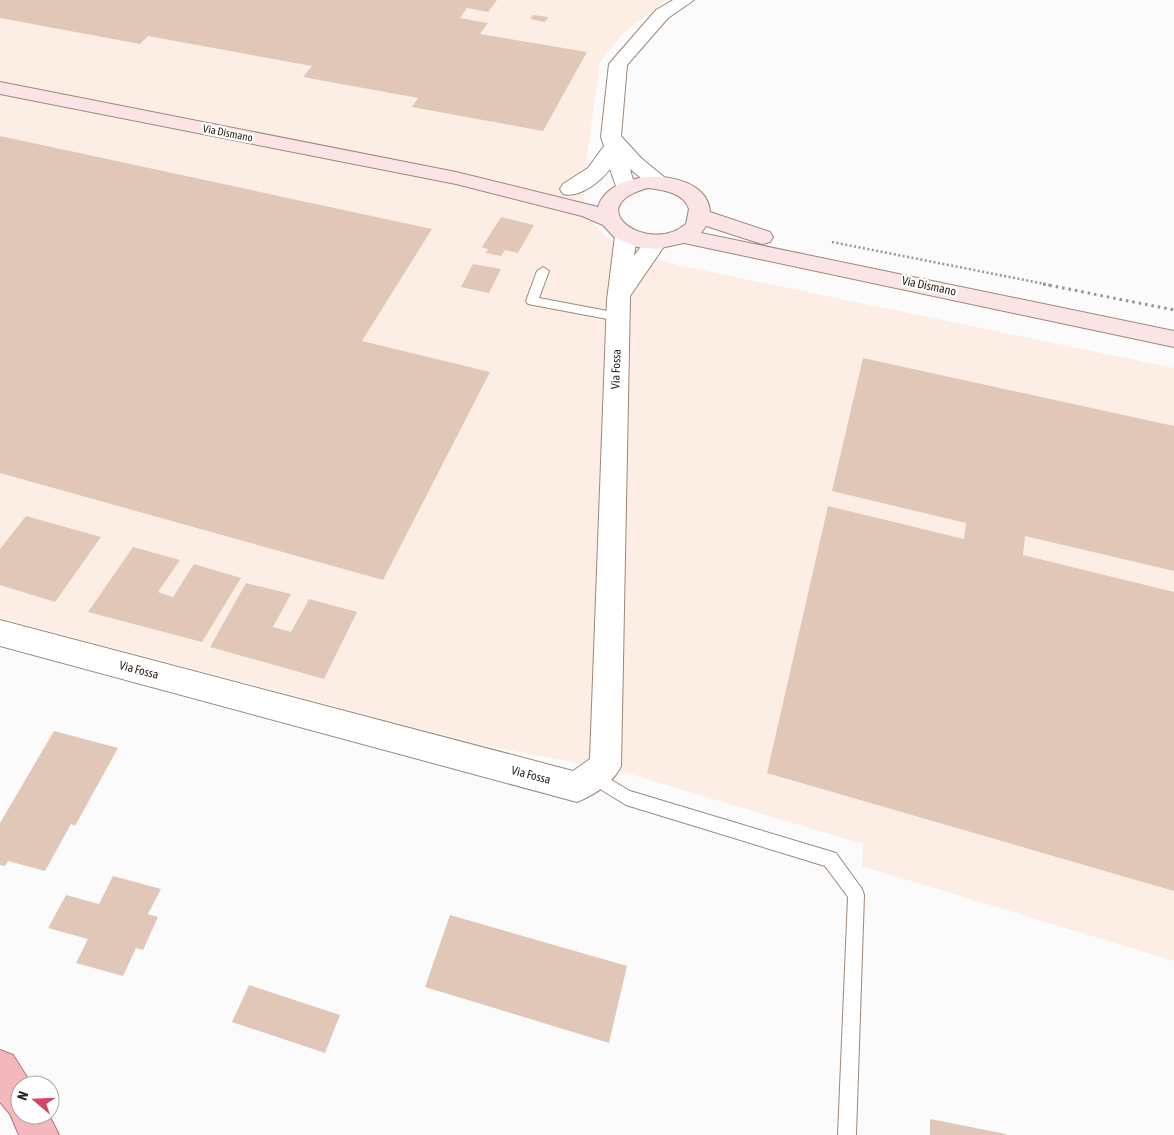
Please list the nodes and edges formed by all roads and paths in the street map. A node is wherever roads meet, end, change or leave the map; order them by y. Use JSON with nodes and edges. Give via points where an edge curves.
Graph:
{"nodes":[{"id":1,"x":685,"y":0,"type":"edge"},
{"id":2,"x":0,"y":88,"type":"edge"},
{"id":3,"x":612,"y":142,"type":"junction"},
{"id":4,"x":456,"y":178,"type":"junction"},
{"id":5,"x":660,"y":182,"type":"junction"},
{"id":6,"x":570,"y":189,"type":"junction"},
{"id":7,"x":620,"y":191,"type":"junction"},
{"id":8,"x":700,"y":216,"type":"junction"},
{"id":9,"x":608,"y":220,"type":"junction"},
{"id":10,"x":626,"y":236,"type":"junction"},
{"id":11,"x":683,"y":236,"type":"junction"},
{"id":12,"x":656,"y":242,"type":"junction"},
{"id":13,"x":830,"y":242,"type":"dead end"},
{"id":14,"x":543,"y":271,"type":"dead end"},
{"id":15,"x":618,"y":308,"type":"junction"},
{"id":16,"x":1174,"y":310,"type":"edge"},
{"id":17,"x":1174,"y":320,"type":"edge"},
{"id":18,"x":1174,"y":339,"type":"edge"},
{"id":19,"x":0,"y":633,"type":"edge"},
{"id":20,"x":593,"y":776,"type":"junction"},
{"id":21,"x":0,"y":1068,"type":"edge"},
{"id":22,"x":10,"y":1084,"type":"edge"},
{"id":23,"x":847,"y":1135,"type":"edge"}],
"edges":[{"from":1,"to":3,"type":"street","via":[[662,14],[618,64]]},
{"from":2,"to":4,"type":"main road","name":"Via Dismano"},
{"from":3,"to":5,"type":"street"},
{"from":3,"to":6,"type":"street","via":[[602,167]]},
{"from":3,"to":7,"type":"street"},
{"from":4,"to":6,"type":"main road","name":"Via Dismano"},
{"from":4,"to":9,"type":"main road","name":"Via Dismano","via":[[582,208]]},
{"from":5,"to":7,"type":"main road","via":[[648,182]]},
{"from":5,"to":8,"type":"main road","via":[[673,185],[694,198]]},
{"from":6,"to":7,"type":"main road","name":"Via Dismano"},
{"from":7,"to":9,"type":"main road","via":[[608,202]]},
{"from":8,"to":11,"type":"main road","via":[[691,231]]},
{"from":8,"to":17,"type":"main road","name":"Via Dismano","via":[[760,236]]},
{"from":9,"to":10,"type":"main road"},
{"from":10,"to":12,"type":"main road"},
{"from":10,"to":15,"type":"street","name":"Via Fossa"},
{"from":11,"to":12,"type":"main road"},
{"from":11,"to":18,"type":"main road","name":"Via Dismano"},
{"from":12,"to":15,"type":"street","name":"Via Fossa","via":[[634,272]]},
{"from":13,"to":16,"type":"path"},
{"from":14,"to":15,"type":"lane","via":[[532,301]]},
{"from":15,"to":20,"type":"street","name":"Via Fossa","via":[[605,766]]},
{"from":19,"to":20,"type":"street","name":"Via Fossa","via":[[577,787]]},
{"from":20,"to":23,"type":"lane","via":[[626,797],[830,859],[856,895]]},
{"from":21,"to":22,"type":"highway"}]}
